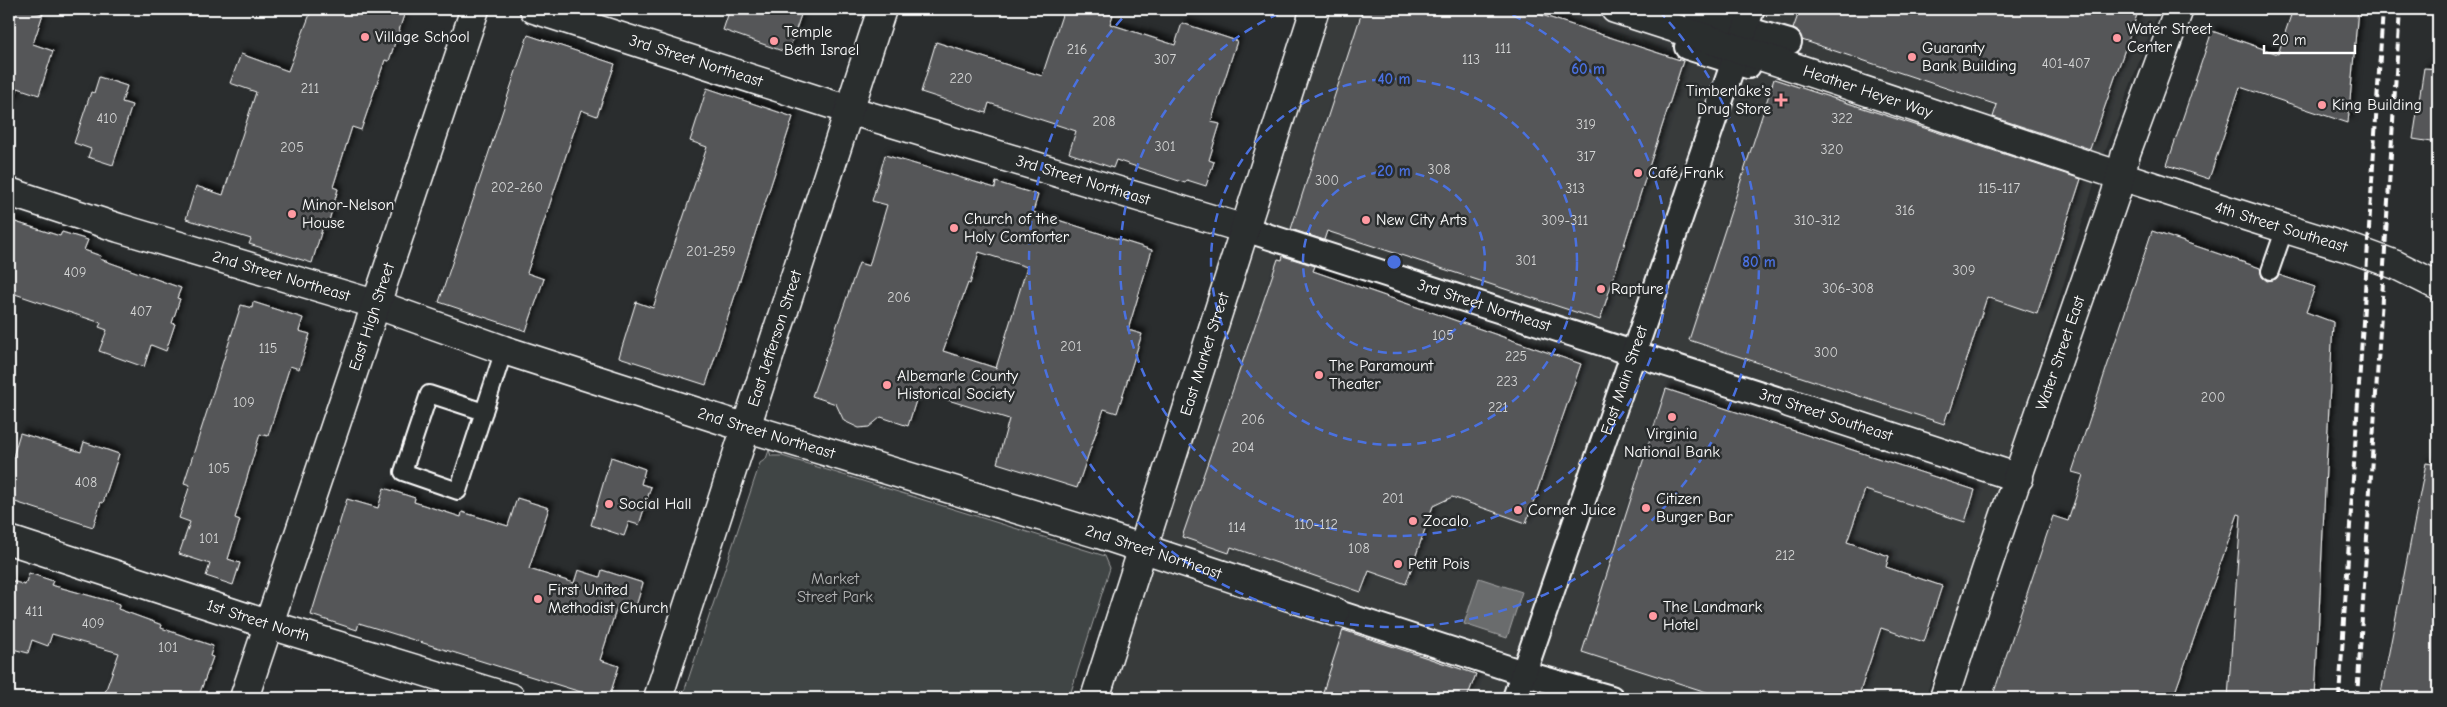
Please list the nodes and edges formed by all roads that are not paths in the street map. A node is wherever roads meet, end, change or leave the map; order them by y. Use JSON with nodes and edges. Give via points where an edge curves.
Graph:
{"nodes":[{"id":1,"x":475,"y":9,"type":"edge"},
{"id":2,"x":534,"y":9,"type":"edge"},
{"id":3,"x":882,"y":9,"type":"edge"},
{"id":4,"x":1315,"y":9,"type":"edge"},
{"id":5,"x":1615,"y":9,"type":"edge"},
{"id":6,"x":2179,"y":9,"type":"edge"},
{"id":7,"x":1698,"y":15,"type":"dead end"},
{"id":8,"x":1743,"y":37,"type":"edge"},
{"id":9,"x":1789,"y":42,"type":"dead end"},
{"id":10,"x":1688,"y":47,"type":"dead end"},
{"id":11,"x":1776,"y":75,"type":"dead end"},
{"id":12,"x":849,"y":110,"type":"junction"},
{"id":13,"x":2121,"y":175,"type":"junction"},
{"id":14,"x":9,"y":192,"type":"edge"},
{"id":15,"x":2285,"y":228,"type":"junction"},
{"id":16,"x":1245,"y":230,"type":"junction"},
{"id":17,"x":2270,"y":271,"type":"dead end"},
{"id":18,"x":2438,"y":286,"type":"edge"},
{"id":19,"x":375,"y":304,"type":"junction"},
{"id":20,"x":504,"y":350,"type":"junction"},
{"id":21,"x":1631,"y":354,"type":"junction"},
{"id":22,"x":1789,"y":403,"type":"joint"},
{"id":23,"x":484,"y":412,"type":"junction"},
{"id":24,"x":746,"y":428,"type":"junction"},
{"id":25,"x":2019,"y":478,"type":"junction"},
{"id":26,"x":9,"y":540,"type":"edge"},
{"id":27,"x":1142,"y":549,"type":"junction"},
{"id":28,"x":1335,"y":612,"type":"joint"},
{"id":29,"x":267,"y":624,"type":"junction"},
{"id":30,"x":1523,"y":674,"type":"junction"},
{"id":31,"x":244,"y":698,"type":"edge"},
{"id":32,"x":511,"y":698,"type":"edge"},
{"id":33,"x":658,"y":698,"type":"edge"},
{"id":34,"x":1095,"y":698,"type":"edge"},
{"id":35,"x":1515,"y":698,"type":"edge"},
{"id":36,"x":1611,"y":698,"type":"edge"},
{"id":37,"x":1944,"y":698,"type":"edge"}],
"edges":[{"from":1,"to":19,"type":"street","name":"East High Street"},
{"from":2,"to":12,"type":"street","name":"3rd Street Northeast"},
{"from":3,"to":12,"type":"street","name":"East Jefferson Street"},
{"from":4,"to":16,"type":"street","name":"East Market Street"},
{"from":5,"to":8,"type":"street","name":"Heather Heyer Way"},
{"from":6,"to":13,"type":"street","name":"Water Street East","via":[[2126,153]]},
{"from":7,"to":8,"type":"street"},
{"from":8,"to":9,"type":"street"},
{"from":8,"to":10,"type":"street"},
{"from":8,"to":11,"type":"street"},
{"from":8,"to":13,"type":"street","name":"Heather Heyer Way"},
{"from":8,"to":21,"type":"street","name":"East Main Street"},
{"from":12,"to":16,"type":"street","name":"3rd Street Northeast"},
{"from":12,"to":24,"type":"street","name":"East Jefferson Street"},
{"from":13,"to":15,"type":"street","name":"4th Street Southeast"},
{"from":13,"to":25,"type":"street","name":"Water Street East"},
{"from":14,"to":19,"type":"street","name":"2nd Street Northeast"},
{"from":15,"to":17,"type":"lane"},
{"from":15,"to":18,"type":"street","name":"4th Street Southeast","via":[[2396,265]]},
{"from":16,"to":21,"type":"street","name":"3rd Street Northeast"},
{"from":16,"to":27,"type":"street","name":"East Market Street"},
{"from":19,"to":20,"type":"street","name":"2nd Street Northeast"},
{"from":19,"to":29,"type":"street","name":"East High Street"},
{"from":20,"to":23,"type":"lane"},
{"from":20,"to":24,"type":"street","name":"2nd Street Northeast"},
{"from":21,"to":22,"type":"street","name":"3rd Street Southeast"},
{"from":21,"to":30,"type":"street","name":"East Main Street"},
{"from":22,"to":25,"type":"street","name":"3rd Street Southeast"},
{"from":23,"to":23,"type":"lane","via":[[458,491],[403,472],[429,394]]},
{"from":24,"to":27,"type":"street","name":"2nd Street Northeast"},
{"from":24,"to":33,"type":"street","name":"East Jefferson Street"},
{"from":25,"to":37,"type":"street","name":"Water Street East"},
{"from":26,"to":29,"type":"street","name":"1st Street North"},
{"from":27,"to":28,"type":"street","name":"2nd Street Northeast"},
{"from":27,"to":34,"type":"street","name":"East Market Street"},
{"from":28,"to":30,"type":"street","name":"2nd Street Northeast"},
{"from":29,"to":31,"type":"street","name":"East High Street"},
{"from":29,"to":32,"type":"street","name":"1st Street North"},
{"from":30,"to":35,"type":"street","name":"East Main Street"},
{"from":30,"to":36,"type":"street","name":"2nd Street Northeast"}]}
